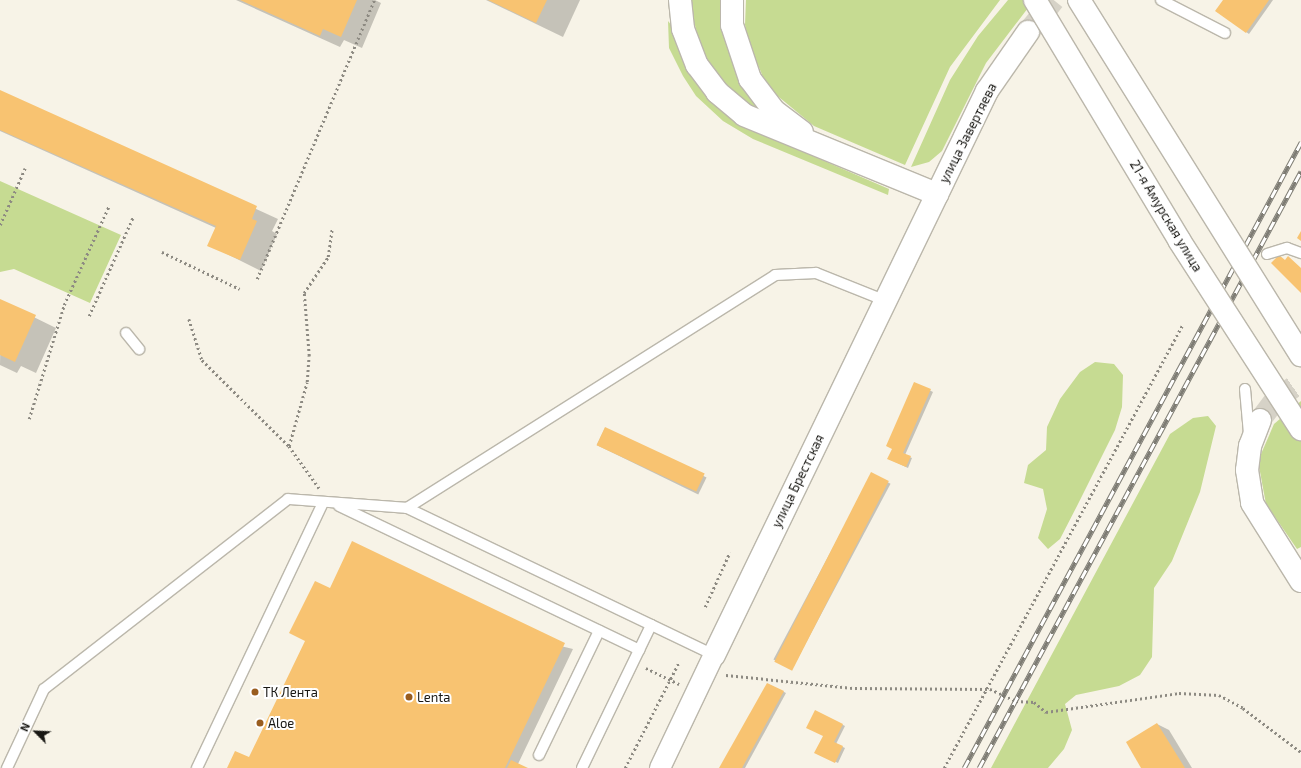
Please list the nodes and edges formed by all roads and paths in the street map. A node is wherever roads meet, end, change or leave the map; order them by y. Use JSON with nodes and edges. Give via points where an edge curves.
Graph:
{"nodes":[{"id":1,"x":374,"y":0,"type":"edge"},
{"id":2,"x":680,"y":0,"type":"edge"},
{"id":3,"x":732,"y":0,"type":"edge"},
{"id":4,"x":1036,"y":0,"type":"edge"},
{"id":5,"x":1080,"y":0,"type":"edge"},
{"id":6,"x":1161,"y":0,"type":"edge"},
{"id":7,"x":1028,"y":32,"type":"tunnel mouth"},
{"id":8,"x":1225,"y":33,"type":"dead end"},
{"id":9,"x":816,"y":142,"type":"junction"},
{"id":10,"x":25,"y":168,"type":"dead end"},
{"id":11,"x":937,"y":194,"type":"junction"},
{"id":12,"x":109,"y":206,"type":"dead end"},
{"id":13,"x":133,"y":217,"type":"dead end"},
{"id":14,"x":0,"y":225,"type":"edge"},
{"id":15,"x":332,"y":228,"type":"dead end"},
{"id":16,"x":162,"y":252,"type":"dead end"},
{"id":17,"x":1301,"y":253,"type":"edge"},
{"id":18,"x":1267,"y":254,"type":"dead end"},
{"id":19,"x":257,"y":279,"type":"dead end"},
{"id":20,"x":240,"y":288,"type":"dead end"},
{"id":21,"x":886,"y":301,"type":"junction"},
{"id":22,"x":89,"y":316,"type":"dead end"},
{"id":23,"x":189,"y":319,"type":"dead end"},
{"id":24,"x":1183,"y":324,"type":"dead end"},
{"id":25,"x":126,"y":333,"type":"dead end"},
{"id":26,"x":139,"y":349,"type":"dead end"},
{"id":27,"x":1301,"y":355,"type":"edge"},
{"id":28,"x":1245,"y":389,"type":"dead end"},
{"id":29,"x":29,"y":419,"type":"dead end"},
{"id":30,"x":1260,"y":420,"type":"tunnel mouth"},
{"id":31,"x":1301,"y":429,"type":"edge"},
{"id":32,"x":289,"y":446,"type":"junction"},
{"id":33,"x":1250,"y":446,"type":"junction"},
{"id":34,"x":328,"y":503,"type":"junction"},
{"id":35,"x":407,"y":508,"type":"junction"},
{"id":36,"x":730,"y":552,"type":"dead end"},
{"id":37,"x":1301,"y":581,"type":"edge"},
{"id":38,"x":704,"y":607,"type":"dead end"},
{"id":39,"x":651,"y":625,"type":"junction"},
{"id":40,"x":599,"y":631,"type":"junction"},
{"id":41,"x":639,"y":650,"type":"junction"},
{"id":42,"x":714,"y":655,"type":"junction"},
{"id":43,"x":634,"y":661,"type":"junction"},
{"id":44,"x":679,"y":662,"type":"dead end"},
{"id":45,"x":722,"y":675,"type":"dead end"},
{"id":46,"x":682,"y":679,"type":"dead end"},
{"id":47,"x":669,"y":680,"type":"junction"},
{"id":48,"x":990,"y":689,"type":"junction"},
{"id":49,"x":1301,"y":752,"type":"edge"},
{"id":50,"x":539,"y":755,"type":"dead end"},
{"id":51,"x":7,"y":768,"type":"edge"},
{"id":52,"x":197,"y":768,"type":"edge"},
{"id":53,"x":582,"y":768,"type":"edge"},
{"id":54,"x":625,"y":768,"type":"edge"},
{"id":55,"x":660,"y":768,"type":"edge"},
{"id":56,"x":944,"y":768,"type":"edge"}],
"edges":[{"from":1,"to":19,"type":"path"},
{"from":2,"to":9,"type":"main road","via":[[689,46],[717,92],[758,122]]},
{"from":3,"to":9,"type":"main road","via":[[732,25],[737,47],[756,88],[773,110]]},
{"from":4,"to":31,"type":"main road","name":"21-я Амурская улица","bridge":true,"via":[[1179,240]]},
{"from":5,"to":27,"type":"main road","bridge":true},
{"from":6,"to":8,"type":"lane"},
{"from":7,"to":11,"type":"main road","name":"улица Завертяева","via":[[987,91]]},
{"from":9,"to":11,"type":"main road"},
{"from":10,"to":14,"type":"path"},
{"from":11,"to":21,"type":"main road","name":"улица Брестская"},
{"from":12,"to":29,"type":"path","via":[[64,305]]},
{"from":13,"to":22,"type":"path"},
{"from":15,"to":32,"type":"path","via":[[328,257],[304,293],[309,356],[307,382]]},
{"from":16,"to":20,"type":"path"},
{"from":17,"to":18,"type":"lane","via":[[1287,248]]},
{"from":21,"to":35,"type":"lane","via":[[816,273],[775,275]]},
{"from":21,"to":42,"type":"main road","name":"улица Брестская"},
{"from":23,"to":32,"type":"path","via":[[202,360]]},
{"from":24,"to":48,"type":"path"},
{"from":25,"to":26,"type":"lane"},
{"from":28,"to":33,"type":"lane"},
{"from":30,"to":33,"type":"main road"},
{"from":32,"to":34,"type":"path","via":[[317,480]]},
{"from":33,"to":37,"type":"main road","via":[[1247,470],[1252,503]]},
{"from":34,"to":35,"type":"lane"},
{"from":34,"to":40,"type":"lane"},
{"from":34,"to":51,"type":"lane","via":[[288,499],[44,689]]},
{"from":34,"to":52,"type":"lane"},
{"from":35,"to":39,"type":"lane"},
{"from":36,"to":38,"type":"path"},
{"from":39,"to":41,"type":"lane"},
{"from":39,"to":42,"type":"lane"},
{"from":40,"to":41,"type":"lane"},
{"from":40,"to":50,"type":"lane"},
{"from":41,"to":43,"type":"lane"},
{"from":42,"to":55,"type":"street","name":"улица Брестская"},
{"from":43,"to":47,"type":"path"},
{"from":43,"to":53,"type":"lane"},
{"from":44,"to":47,"type":"path"},
{"from":45,"to":48,"type":"path","via":[[855,688]]},
{"from":46,"to":47,"type":"path","via":[[678,685]]},
{"from":47,"to":54,"type":"path"},
{"from":48,"to":49,"type":"path","via":[[1016,701],[1034,702],[1046,712],[1179,693],[1219,695],[1243,708]]},
{"from":48,"to":56,"type":"path"}]}
